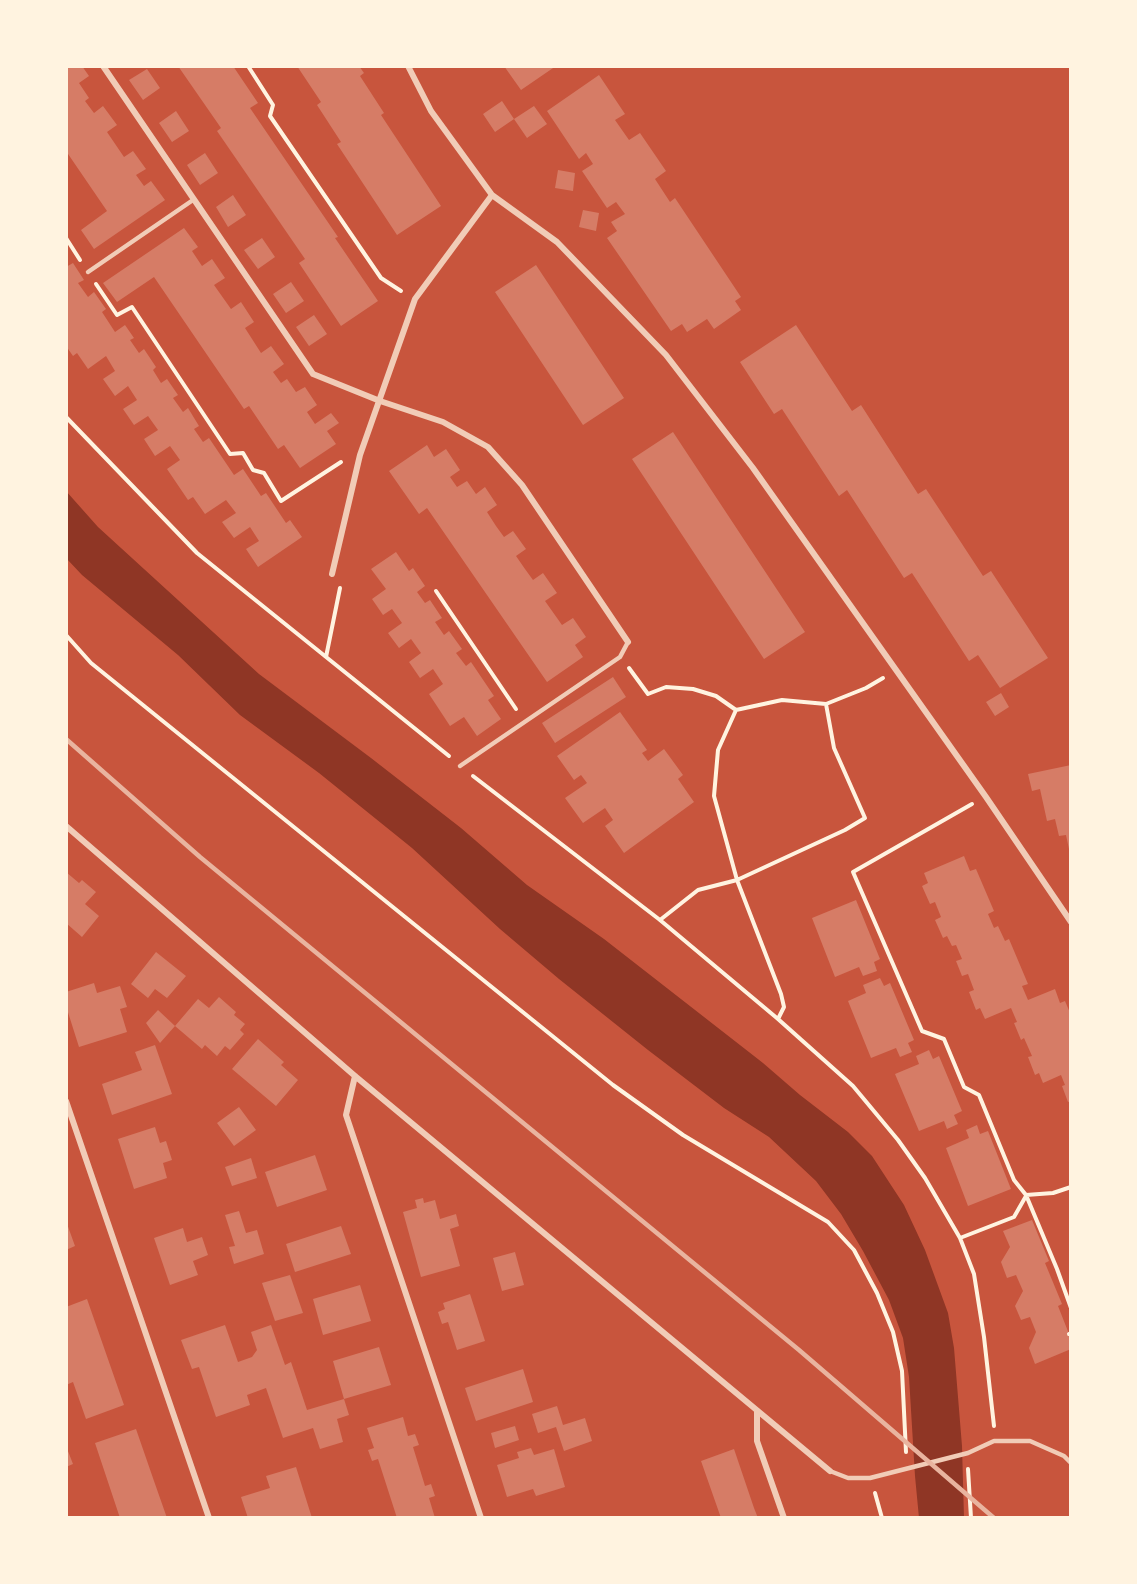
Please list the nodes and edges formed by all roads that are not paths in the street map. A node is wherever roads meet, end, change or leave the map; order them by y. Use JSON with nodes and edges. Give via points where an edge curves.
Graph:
{"nodes":[{"id":1,"x":103,"y":66,"type":"edge"},
{"id":2,"x":408,"y":66,"type":"edge"},
{"id":3,"x":492,"y":195,"type":"junction"},
{"id":4,"x":194,"y":200,"type":"junction"},
{"id":5,"x":88,"y":272,"type":"road end"},
{"id":6,"x":380,"y":401,"type":"junction"},
{"id":7,"x":332,"y":574,"type":"road end"},
{"id":8,"x":628,"y":642,"type":"joint"},
{"id":9,"x":460,"y":766,"type":"road end"},
{"id":10,"x":66,"y":826,"type":"edge"},
{"id":11,"x":1071,"y":922,"type":"edge"},
{"id":12,"x":355,"y":1076,"type":"junction"},
{"id":13,"x":66,"y":1101,"type":"edge"},
{"id":14,"x":757,"y":1411,"type":"junction"},
{"id":15,"x":1071,"y":1463,"type":"edge"},
{"id":16,"x":830,"y":1471,"type":"joint"},
{"id":17,"x":209,"y":1518,"type":"edge"},
{"id":18,"x":481,"y":1518,"type":"edge"},
{"id":19,"x":784,"y":1518,"type":"edge"}],
"edges":[{"from":1,"to":4,"type":"street"},
{"from":2,"to":3,"type":"street","via":[[431,111]]},
{"from":3,"to":6,"type":"street","via":[[415,299]]},
{"from":3,"to":11,"type":"street","via":[[557,242],[666,355],[753,468]]},
{"from":4,"to":5,"type":"lane"},
{"from":4,"to":6,"type":"street","via":[[312,374]]},
{"from":6,"to":7,"type":"street","via":[[360,455]]},
{"from":6,"to":8,"type":"street","via":[[443,422],[488,447],[522,485]]},
{"from":8,"to":9,"type":"lane","via":[[620,657]]},
{"from":10,"to":12,"type":"street"},
{"from":12,"to":14,"type":"street"},
{"from":12,"to":18,"type":"street","via":[[346,1115]]},
{"from":13,"to":17,"type":"street"},
{"from":14,"to":16,"type":"street"},
{"from":14,"to":19,"type":"street","via":[[757,1441]]},
{"from":15,"to":16,"type":"lane","via":[[1030,1441],[994,1441],[966,1453],[870,1478],[848,1478]]}]}
